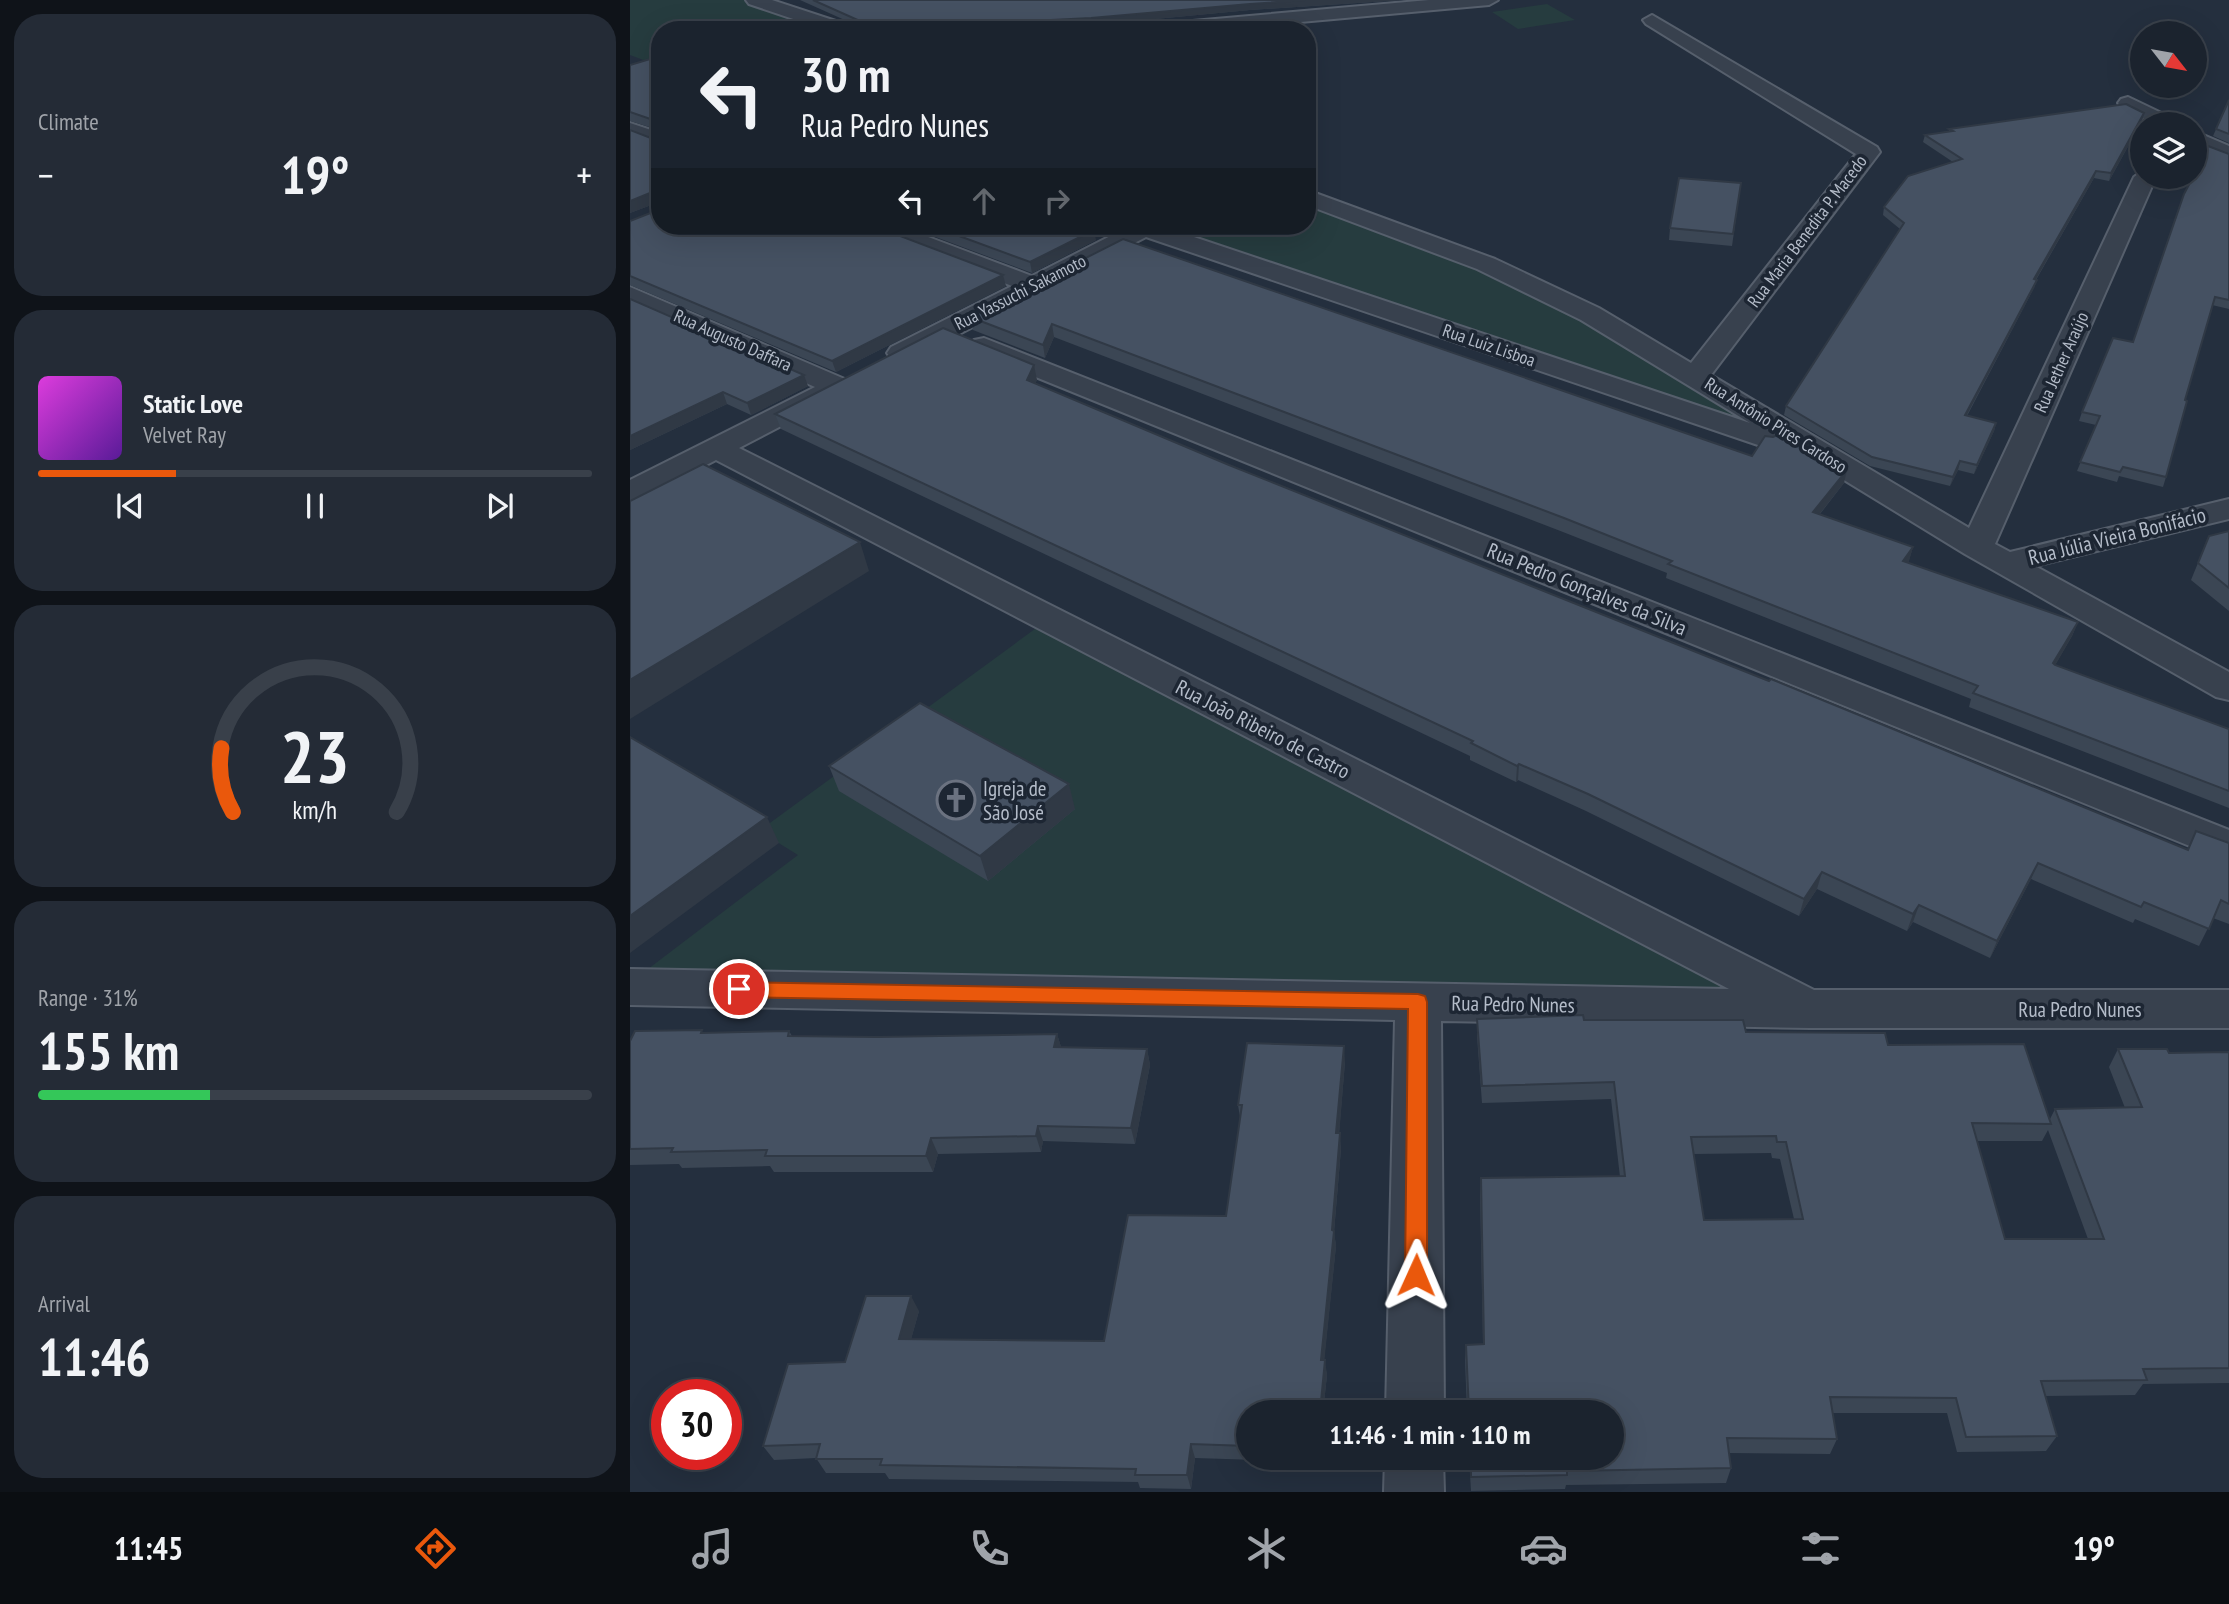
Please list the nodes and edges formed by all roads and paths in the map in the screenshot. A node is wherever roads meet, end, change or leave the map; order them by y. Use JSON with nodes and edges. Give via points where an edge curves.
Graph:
{"nodes":[{"id":1,"x":755,"y":0,"type":"edge"},
{"id":2,"x":1489,"y":0,"type":"edge"},
{"id":3,"x":1652,"y":20,"type":"dead end"},
{"id":4,"x":818,"y":21,"type":"edge"},
{"id":5,"x":1250,"y":21,"type":"edge"},
{"id":6,"x":2128,"y":103,"type":"edge"},
{"id":7,"x":2146,"y":112,"type":"edge"},
{"id":8,"x":630,"y":129,"type":"edge"},
{"id":9,"x":651,"y":137,"type":"edge"},
{"id":10,"x":2207,"y":144,"type":"edge"},
{"id":11,"x":2229,"y":155,"type":"edge"},
{"id":12,"x":2140,"y":189,"type":"edge"},
{"id":13,"x":1316,"y":200,"type":"edge"},
{"id":14,"x":902,"y":235,"type":"edge"},
{"id":15,"x":1130,"y":235,"type":"edge"},
{"id":16,"x":1170,"y":235,"type":"edge"},
{"id":17,"x":1033,"y":285,"type":"junction"},
{"id":18,"x":630,"y":295,"type":"edge"},
{"id":19,"x":944,"y":330,"type":"junction"},
{"id":20,"x":857,"y":375,"type":"junction"},
{"id":21,"x":1696,"y":376,"type":"junction"},
{"id":22,"x":716,"y":448,"type":"junction"},
{"id":23,"x":1834,"y":461,"type":"junction"},
{"id":24,"x":630,"y":492,"type":"edge"},
{"id":25,"x":2229,"y":509,"type":"edge"},
{"id":26,"x":1977,"y":547,"type":"junction"},
{"id":27,"x":2005,"y":563,"type":"junction"},
{"id":28,"x":2222,"y":677,"type":"edge"},
{"id":29,"x":2229,"y":847,"type":"edge"},
{"id":30,"x":630,"y":987,"type":"edge"},
{"id":31,"x":1418,"y":1002,"type":"junction"},
{"id":32,"x":1810,"y":1009,"type":"junction"},
{"id":33,"x":2229,"y":1009,"type":"edge"},
{"id":34,"x":1415,"y":1400,"type":"edge"},
{"id":35,"x":1414,"y":1470,"type":"edge"},
{"id":36,"x":1414,"y":1492,"type":"edge"}],
"edges":[{"from":1,"to":4,"type":"street"},
{"from":2,"to":5,"type":"street"},
{"from":3,"to":21,"type":"street","name":"Rua Maria Benedita P. Macedo","via":[[1869,152]]},
{"from":6,"to":7,"type":"street"},
{"from":8,"to":9,"type":"street"},
{"from":10,"to":11,"type":"street"},
{"from":12,"to":26,"type":"street","name":"Rua Jether Araújo"},
{"from":13,"to":21,"type":"street","name":"Rua Antônio Pires Cardoso","via":[[1429,240],[1542,289]]},
{"from":14,"to":17,"type":"street"},
{"from":15,"to":17,"type":"street","name":"Rua Yassuchi Sakamoto"},
{"from":16,"to":23,"type":"street","name":"Rua Luiz Lisboa"},
{"from":17,"to":19,"type":"street","name":"Rua Yassuchi Sakamoto"},
{"from":18,"to":20,"type":"street","name":"Rua Augusto Daffara"},
{"from":19,"to":20,"type":"street","name":"Rua Yassuchi Sakamoto"},
{"from":19,"to":29,"type":"street","name":"Rua Pedro Gonçalves da Silva"},
{"from":20,"to":22,"type":"street","name":"Rua Yassuchi Sakamoto"},
{"from":21,"to":23,"type":"street","name":"Rua Antônio Pires Cardoso"},
{"from":22,"to":24,"type":"street","name":"Rua Yassuchi Sakamoto"},
{"from":22,"to":32,"type":"street","name":"Rua João Ribeiro de Castro"},
{"from":23,"to":26,"type":"street","name":"Rua Antônio Pires Cardoso"},
{"from":25,"to":27,"type":"street","name":"Rua Júlia Vieira Bonifácio"},
{"from":26,"to":27,"type":"street","name":"Rua Antônio Pires Cardoso"},
{"from":27,"to":28,"type":"street","name":"Rua Antônio Pires Cardoso"},
{"from":30,"to":31,"type":"street","name":"Rua Pedro Nunes"},
{"from":31,"to":32,"type":"street","name":"Rua Pedro Nunes"},
{"from":31,"to":34,"type":"street"},
{"from":32,"to":33,"type":"street","name":"Rua Pedro Nunes"},
{"from":35,"to":36,"type":"street"}]}
